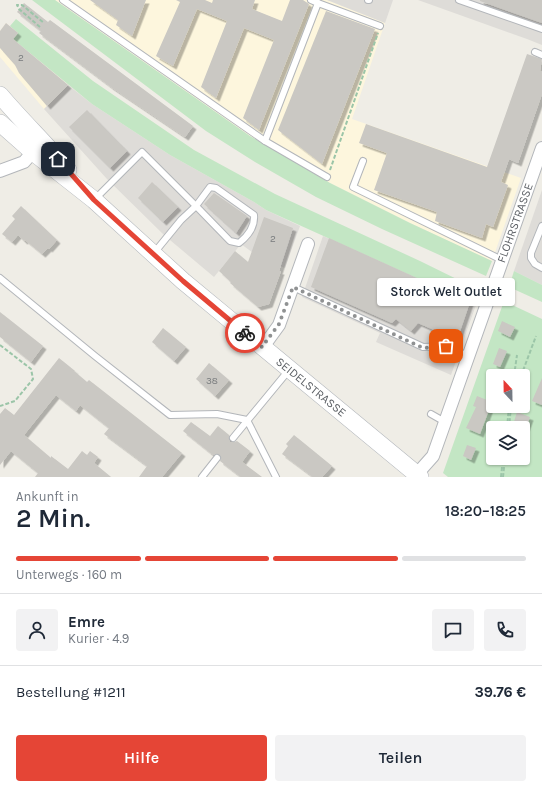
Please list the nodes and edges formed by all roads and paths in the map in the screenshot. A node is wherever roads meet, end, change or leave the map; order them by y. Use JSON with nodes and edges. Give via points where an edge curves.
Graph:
{"nodes":[{"id":1,"x":63,"y":0,"type":"edge"},
{"id":2,"x":311,"y":0,"type":"edge"},
{"id":3,"x":459,"y":0,"type":"edge"},
{"id":4,"x":318,"y":3,"type":"junction"},
{"id":5,"x":44,"y":23,"type":"dead end"},
{"id":6,"x":380,"y":26,"type":"joint"},
{"id":7,"x":40,"y":27,"type":"dead end"},
{"id":8,"x":542,"y":29,"type":"edge"},
{"id":9,"x":535,"y":52,"type":"dead end"},
{"id":10,"x":542,"y":55,"type":"edge"},
{"id":11,"x":0,"y":94,"type":"edge"},
{"id":12,"x":0,"y":123,"type":"edge"},
{"id":13,"x":265,"y":141,"type":"junction"},
{"id":14,"x":38,"y":146,"type":"junction"},
{"id":15,"x":542,"y":148,"type":"edge"},
{"id":16,"x":363,"y":161,"type":"dead end"},
{"id":17,"x":332,"y":165,"type":"dead end"},
{"id":18,"x":0,"y":170,"type":"edge"},
{"id":19,"x":327,"y":177,"type":"dead end"},
{"id":20,"x":94,"y":200,"type":"junction"},
{"id":21,"x":196,"y":206,"type":"junction"},
{"id":22,"x":542,"y":226,"type":"edge"},
{"id":23,"x":308,"y":244,"type":"dead end"},
{"id":24,"x":152,"y":254,"type":"junction"},
{"id":25,"x":502,"y":260,"type":"junction"},
{"id":26,"x":542,"y":268,"type":"edge"},
{"id":27,"x":0,"y":278,"type":"edge"},
{"id":28,"x":293,"y":287,"type":"junction"},
{"id":29,"x":536,"y":336,"type":"dead end"},
{"id":30,"x":0,"y":345,"type":"edge"},
{"id":31,"x":262,"y":347,"type":"junction"},
{"id":32,"x":468,"y":356,"type":"junction"},
{"id":33,"x":517,"y":356,"type":"dead end"},
{"id":34,"x":289,"y":369,"type":"junction"},
{"id":35,"x":515,"y":369,"type":"edge"},
{"id":36,"x":524,"y":369,"type":"edge"},
{"id":37,"x":0,"y":406,"type":"edge"},
{"id":38,"x":431,"y":414,"type":"dead end"},
{"id":39,"x":247,"y":420,"type":"junction"},
{"id":40,"x":445,"y":422,"type":"junction"},
{"id":41,"x":233,"y":438,"type":"dead end"},
{"id":42,"x":217,"y":458,"type":"dead end"},
{"id":43,"x":503,"y":465,"type":"edge"},
{"id":44,"x":419,"y":476,"type":"edge"},
{"id":45,"x":202,"y":477,"type":"edge"},
{"id":46,"x":276,"y":477,"type":"edge"},
{"id":47,"x":502,"y":477,"type":"edge"}],
"edges":[{"from":1,"to":13,"type":"lane"},
{"from":2,"to":4,"type":"lane"},
{"from":3,"to":8,"type":"lane"},
{"from":4,"to":6,"type":"lane"},
{"from":4,"to":13,"type":"lane"},
{"from":5,"to":7,"type":"path","via":[[22,5],[17,5]]},
{"from":6,"to":17,"type":"path"},
{"from":9,"to":10,"type":"lane"},
{"from":11,"to":14,"type":"main road","name":"SEIDELSTRASSE"},
{"from":12,"to":14,"type":"main road","name":"SEIDELSTRASSE"},
{"from":13,"to":19,"type":"lane"},
{"from":14,"to":18,"type":"street","via":[[24,162]]},
{"from":14,"to":20,"type":"main road","name":"SEIDELSTRASSE"},
{"from":15,"to":25,"type":"street","name":"FLOHRSTRASSE"},
{"from":16,"to":25,"type":"lane","via":[[353,187]]},
{"from":20,"to":21,"type":"lane","via":[[142,152]]},
{"from":20,"to":24,"type":"main road","name":"SEIDELSTRASSE"},
{"from":21,"to":21,"type":"lane","via":[[230,241],[239,243],[246,237],[254,222],[254,215],[216,188],[210,187]]},
{"from":21,"to":24,"type":"lane"},
{"from":22,"to":26,"type":"lane","via":[[531,253],[535,264]]},
{"from":23,"to":28,"type":"street"},
{"from":24,"to":31,"type":"main road","name":"SEIDELSTRASSE"},
{"from":25,"to":32,"type":"street","name":"FLOHRSTRASSE"},
{"from":27,"to":39,"type":"lane","via":[[170,415],[217,414]]},
{"from":28,"to":31,"type":"street","via":[[279,324]]},
{"from":28,"to":32,"type":"lane","via":[[423,348],[446,346]]},
{"from":29,"to":36,"type":"path"},
{"from":30,"to":37,"type":"path","via":[[31,369],[33,379],[15,401]]},
{"from":31,"to":34,"type":"main road","name":"SEIDELSTRASSE"},
{"from":32,"to":40,"type":"street","name":"FLOHRSTRASSE"},
{"from":33,"to":35,"type":"path"},
{"from":34,"to":39,"type":"lane"},
{"from":34,"to":44,"type":"main road","name":"SEIDELSTRASSE"},
{"from":38,"to":40,"type":"lane"},
{"from":39,"to":41,"type":"lane"},
{"from":39,"to":46,"type":"lane"},
{"from":40,"to":44,"type":"street","name":"FLOHRSTRASSE","via":[[433,456]]},
{"from":42,"to":45,"type":"lane"},
{"from":43,"to":47,"type":"path"}]}
